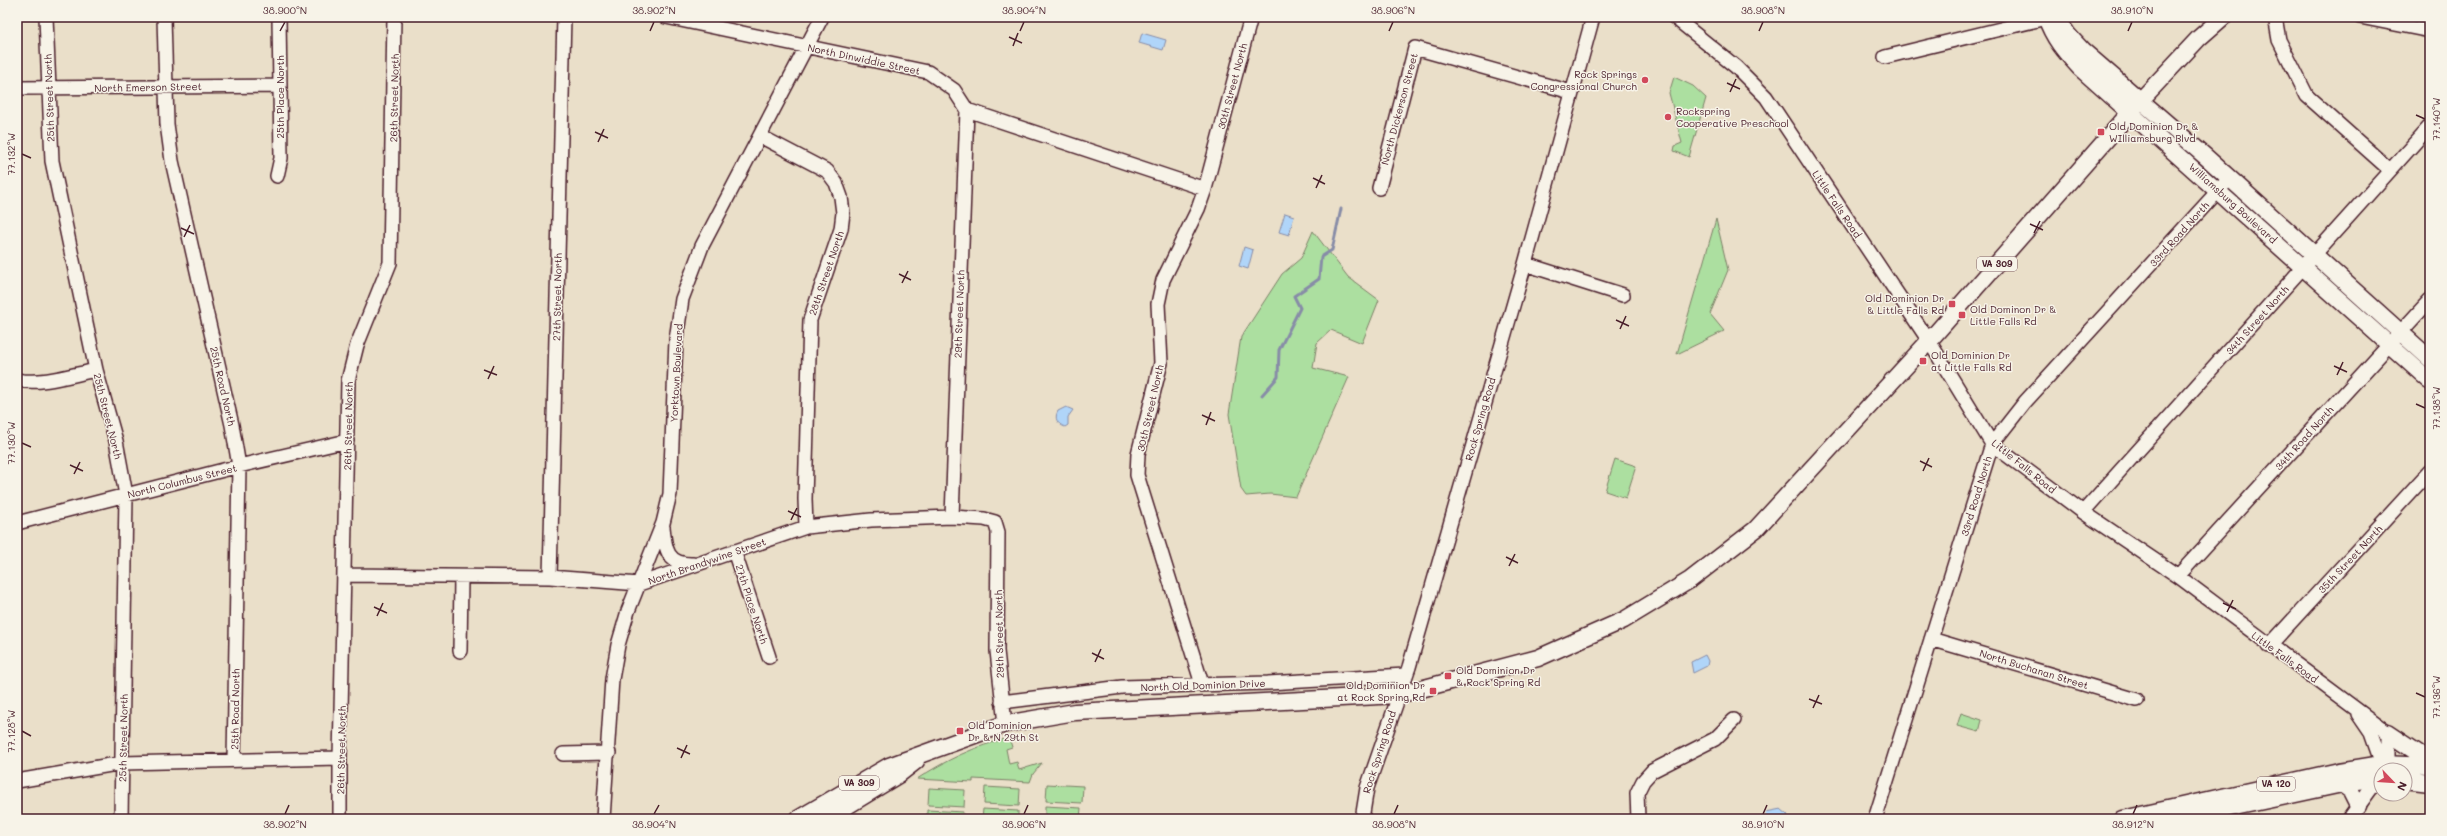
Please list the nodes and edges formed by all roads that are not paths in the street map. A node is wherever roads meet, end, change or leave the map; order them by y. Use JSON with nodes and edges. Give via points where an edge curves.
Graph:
{"nodes":[{"id":1,"x":46,"y":17,"type":"edge"},
{"id":2,"x":164,"y":17,"type":"edge"},
{"id":3,"x":280,"y":17,"type":"edge"},
{"id":4,"x":394,"y":17,"type":"edge"},
{"id":5,"x":564,"y":17,"type":"edge"},
{"id":6,"x":666,"y":17,"type":"edge"},
{"id":7,"x":822,"y":17,"type":"edge"},
{"id":8,"x":1251,"y":17,"type":"edge"},
{"id":9,"x":1593,"y":17,"type":"edge"},
{"id":10,"x":1674,"y":17,"type":"edge"},
{"id":11,"x":2049,"y":17,"type":"edge"},
{"id":12,"x":2223,"y":17,"type":"edge"},
{"id":13,"x":2275,"y":17,"type":"edge"},
{"id":14,"x":2360,"y":17,"type":"edge"},
{"id":15,"x":2430,"y":31,"type":"edge"},
{"id":16,"x":806,"y":47,"type":"junction"},
{"id":17,"x":1885,"y":57,"type":"dead end"},
{"id":18,"x":166,"y":86,"type":"junction"},
{"id":19,"x":280,"y":86,"type":"junction"},
{"id":20,"x":17,"y":88,"type":"edge"},
{"id":21,"x":48,"y":88,"type":"junction"},
{"id":22,"x":1571,"y":92,"type":"junction"},
{"id":23,"x":2136,"y":106,"type":"junction"},
{"id":24,"x":966,"y":110,"type":"junction"},
{"id":25,"x":2430,"y":126,"type":"edge"},
{"id":26,"x":760,"y":136,"type":"junction"},
{"id":27,"x":2390,"y":170,"type":"junction"},
{"id":28,"x":277,"y":176,"type":"dead end"},
{"id":29,"x":2224,"y":184,"type":"junction"},
{"id":30,"x":1378,"y":188,"type":"dead end"},
{"id":31,"x":1205,"y":189,"type":"junction"},
{"id":32,"x":2315,"y":255,"type":"junction"},
{"id":33,"x":1526,"y":264,"type":"junction"},
{"id":34,"x":2304,"y":268,"type":"junction"},
{"id":35,"x":1623,"y":295,"type":"dead end"},
{"id":36,"x":2430,"y":300,"type":"edge"},
{"id":37,"x":2395,"y":339,"type":"junction"},
{"id":38,"x":1929,"y":341,"type":"junction"},
{"id":39,"x":2430,"y":359,"type":"edge"},
{"id":40,"x":96,"y":370,"type":"junction"},
{"id":41,"x":17,"y":380,"type":"edge"},
{"id":42,"x":2430,"y":381,"type":"edge"},
{"id":43,"x":347,"y":442,"type":"junction"},
{"id":44,"x":1992,"y":444,"type":"junction"},
{"id":45,"x":239,"y":466,"type":"junction"},
{"id":46,"x":2430,"y":472,"type":"edge"},
{"id":47,"x":126,"y":494,"type":"junction"},
{"id":48,"x":2083,"y":512,"type":"junction"},
{"id":49,"x":952,"y":517,"type":"junction"},
{"id":50,"x":995,"y":522,"type":"joint"},
{"id":51,"x":17,"y":523,"type":"edge"},
{"id":52,"x":663,"y":523,"type":"junction"},
{"id":53,"x":806,"y":527,"type":"junction"},
{"id":54,"x":734,"y":551,"type":"junction"},
{"id":55,"x":698,"y":564,"type":"junction"},
{"id":56,"x":346,"y":576,"type":"junction"},
{"id":57,"x":2178,"y":576,"type":"junction"},
{"id":58,"x":550,"y":577,"type":"junction"},
{"id":59,"x":462,"y":578,"type":"junction"},
{"id":60,"x":639,"y":584,"type":"junction"},
{"id":61,"x":1931,"y":639,"type":"junction"},
{"id":62,"x":2269,"y":646,"type":"junction"},
{"id":63,"x":460,"y":651,"type":"dead end"},
{"id":64,"x":769,"y":657,"type":"dead end"},
{"id":65,"x":1406,"y":676,"type":"junction"},
{"id":66,"x":1202,"y":684,"type":"junction"},
{"id":67,"x":1398,"y":695,"type":"junction"},
{"id":68,"x":2137,"y":700,"type":"dead end"},
{"id":69,"x":1002,"y":702,"type":"junction"},
{"id":70,"x":2352,"y":705,"type":"junction"},
{"id":71,"x":1734,"y":720,"type":"dead end"},
{"id":72,"x":1005,"y":724,"type":"junction"},
{"id":73,"x":2388,"y":733,"type":"junction"},
{"id":74,"x":609,"y":753,"type":"junction"},
{"id":75,"x":563,"y":754,"type":"dead end"},
{"id":76,"x":923,"y":755,"type":"junction"},
{"id":77,"x":340,"y":758,"type":"junction"},
{"id":78,"x":234,"y":760,"type":"junction"},
{"id":79,"x":2430,"y":761,"type":"edge"},
{"id":80,"x":2377,"y":762,"type":"edge"},
{"id":81,"x":2386,"y":762,"type":"edge"},
{"id":82,"x":122,"y":763,"type":"junction"},
{"id":83,"x":2430,"y":766,"type":"edge"},
{"id":84,"x":2413,"y":769,"type":"edge"},
{"id":85,"x":2373,"y":775,"type":"edge"},
{"id":86,"x":2373,"y":776,"type":"edge"},
{"id":87,"x":17,"y":781,"type":"edge"},
{"id":88,"x":2413,"y":781,"type":"edge"},
{"id":89,"x":2430,"y":783,"type":"edge"},
{"id":90,"x":2342,"y":784,"type":"junction"},
{"id":91,"x":2373,"y":784,"type":"edge"},
{"id":92,"x":2358,"y":806,"type":"junction"},
{"id":93,"x":2180,"y":815,"type":"edge"},
{"id":94,"x":121,"y":819,"type":"edge"},
{"id":95,"x":340,"y":819,"type":"edge"},
{"id":96,"x":603,"y":819,"type":"edge"},
{"id":97,"x":611,"y":819,"type":"edge"},
{"id":98,"x":798,"y":819,"type":"edge"},
{"id":99,"x":826,"y":819,"type":"edge"},
{"id":100,"x":1362,"y":819,"type":"edge"},
{"id":101,"x":1638,"y":819,"type":"edge"},
{"id":102,"x":1875,"y":819,"type":"edge"},
{"id":103,"x":2123,"y":819,"type":"edge"},
{"id":104,"x":2349,"y":819,"type":"edge"}],
"edges":[{"from":1,"to":21,"type":"street","name":"25th Street North"},
{"from":2,"to":18,"type":"street","name":"25th Road North"},
{"from":3,"to":19,"type":"street","name":"25th Place North"},
{"from":4,"to":43,"type":"street","name":"26th Street North","via":[[390,263],[356,345],[348,381]]},
{"from":5,"to":58,"type":"street","name":"27th Street North"},
{"from":6,"to":16,"type":"street","name":"North Dinwiddie Street"},
{"from":7,"to":16,"type":"street","name":"Yorktown Boulevard"},
{"from":8,"to":31,"type":"street","name":"30th Street North"},
{"from":9,"to":22,"type":"street","name":"Rock Spring Road"},
{"from":10,"to":38,"type":"street","name":"Little Falls Road","via":[[1736,68],[1766,97]]},
{"from":11,"to":17,"type":"street"},
{"from":11,"to":23,"type":"main road","name":"Williamsburg Boulevard","via":[[2053,35],[2064,51]]},
{"from":12,"to":23,"type":"main road","number":"VA 309","via":[[2199,38]]},
{"from":13,"to":27,"type":"street","via":[[2279,40],[2307,96]]},
{"from":14,"to":15,"type":"street"},
{"from":16,"to":24,"type":"street","name":"North Dinwiddie Street","via":[[928,72],[954,90]]},
{"from":16,"to":26,"type":"street","name":"Yorktown Boulevard"},
{"from":18,"to":19,"type":"street","name":"North Emerson Street"},
{"from":18,"to":21,"type":"street","name":"North Emerson Street"},
{"from":18,"to":45,"type":"street","name":"25th Road North","via":[[166,124],[172,162]]},
{"from":19,"to":28,"type":"street","name":"25th Place North","via":[[281,158]]},
{"from":20,"to":21,"type":"street","name":"North Emerson Street"},
{"from":21,"to":40,"type":"street","name":"25th Street North","via":[[52,161]]},
{"from":22,"to":30,"type":"street","name":"North Dickerson Street","via":[[1415,48]]},
{"from":22,"to":33,"type":"street","name":"Rock Spring Road"},
{"from":23,"to":29,"type":"main road","name":"Williamsburg Boulevard"},
{"from":23,"to":38,"type":"main road","number":"VA 309"},
{"from":24,"to":31,"type":"street"},
{"from":24,"to":49,"type":"street","name":"29th Street North"},
{"from":25,"to":27,"type":"street","name":"34th Street North"},
{"from":26,"to":52,"type":"street","name":"Yorktown Boulevard","via":[[694,263],[682,299],[676,340],[672,477]]},
{"from":26,"to":53,"type":"street","name":"28th Street North","via":[[827,171],[842,197],[841,229],[810,320]]},
{"from":27,"to":32,"type":"street","name":"34th Street North"},
{"from":29,"to":32,"type":"main road","name":"Williamsburg Boulevard"},
{"from":29,"to":34,"type":"main road","name":"Williamsburg Boulevard"},
{"from":29,"to":44,"type":"street","name":"33rd Road North","via":[[2025,402]]},
{"from":31,"to":66,"type":"street","name":"30th Street North","via":[[1198,209],[1163,280],[1158,304],[1161,363],[1138,454],[1137,475]]},
{"from":32,"to":34,"type":"street","name":"34th Street North"},
{"from":32,"to":37,"type":"main road","name":"Williamsburg Boulevard"},
{"from":33,"to":35,"type":"street"},
{"from":33,"to":65,"type":"street","name":"Rock Spring Road"},
{"from":34,"to":37,"type":"main road","name":"Williamsburg Boulevard"},
{"from":34,"to":48,"type":"street","name":"34th Street North"},
{"from":36,"to":37,"type":"street","name":"34th Road North"},
{"from":37,"to":39,"type":"main road","name":"Williamsburg Boulevard"},
{"from":37,"to":42,"type":"main road","name":"Williamsburg Boulevard"},
{"from":37,"to":57,"type":"street","name":"34th Road North"},
{"from":38,"to":44,"type":"street","name":"Little Falls Road"},
{"from":38,"to":67,"type":"main road","number":"VA 309","via":[[1756,528],[1681,586],[1611,627],[1538,658]]},
{"from":40,"to":41,"type":"street","via":[[55,379],[26,382]]},
{"from":40,"to":47,"type":"street","name":"25th Street North","via":[[116,441]]},
{"from":43,"to":45,"type":"street","name":"North Columbus Street"},
{"from":43,"to":56,"type":"street","name":"26th Street North"},
{"from":44,"to":48,"type":"street","name":"Little Falls Road"},
{"from":44,"to":61,"type":"street","name":"33rd Road North"},
{"from":45,"to":47,"type":"street","name":"North Columbus Street"},
{"from":45,"to":78,"type":"street","name":"25th Road North"},
{"from":46,"to":62,"type":"street","name":"35th Street North"},
{"from":47,"to":51,"type":"street","name":"North Columbus Street"},
{"from":47,"to":82,"type":"street","name":"25th Street North"},
{"from":48,"to":57,"type":"street","name":"Little Falls Road"},
{"from":49,"to":50,"type":"street","name":"North Brandywine Street"},
{"from":49,"to":53,"type":"street","name":"North Brandywine Street","via":[[871,520]]},
{"from":50,"to":69,"type":"street","name":"29th Street North","via":[[998,532],[997,652]]},
{"from":52,"to":55,"type":"street","via":[[664,544],[669,556],[684,564]]},
{"from":52,"to":60,"type":"street","name":"Yorktown Boulevard"},
{"from":53,"to":54,"type":"street","name":"North Brandywine Street"},
{"from":54,"to":55,"type":"street","name":"North Brandywine Street"},
{"from":54,"to":64,"type":"street","name":"27th Place North"},
{"from":55,"to":60,"type":"street","name":"North Brandywine Street"},
{"from":56,"to":59,"type":"street","name":"North Brandywine Street"},
{"from":56,"to":77,"type":"street","name":"26th Street North"},
{"from":57,"to":62,"type":"street","name":"Little Falls Road"},
{"from":58,"to":59,"type":"street","name":"North Brandywine Street"},
{"from":58,"to":60,"type":"street","name":"North Brandywine Street"},
{"from":59,"to":63,"type":"street"},
{"from":60,"to":74,"type":"street","name":"Yorktown Boulevard","via":[[622,628],[614,662]]},
{"from":61,"to":68,"type":"street","name":"North Buchanan Street"},
{"from":61,"to":102,"type":"street","name":"33rd Road North"},
{"from":62,"to":70,"type":"street","name":"Little Falls Road"},
{"from":65,"to":66,"type":"street","name":"North Old Dominion Drive"},
{"from":65,"to":67,"type":"street","name":"Rock Spring Road"},
{"from":66,"to":69,"type":"street","name":"North Old Dominion Drive","via":[[1122,687]]},
{"from":67,"to":72,"type":"main road","number":"VA 309","via":[[1075,712]]},
{"from":67,"to":100,"type":"street","name":"Rock Spring Road","via":[[1365,794]]},
{"from":69,"to":72,"type":"street","name":"29th Street North"},
{"from":70,"to":73,"type":"street","name":"Little Falls Road"},
{"from":70,"to":80,"type":"street","name":"Little Falls Road","via":[[2371,733]]},
{"from":71,"to":101,"type":"street","via":[[1715,739],[1652,771],[1637,793]]},
{"from":72,"to":76,"type":"main road","number":"VA 309"},
{"from":73,"to":79,"type":"main road"},
{"from":73,"to":81,"type":"street"},
{"from":74,"to":75,"type":"street"},
{"from":74,"to":96,"type":"street","name":"Yorktown Boulevard","via":[[605,771]]},
{"from":74,"to":97,"type":"street","name":"Yorktown Boulevard","via":[[613,771]]},
{"from":76,"to":98,"type":"main road","number":"VA 309","via":[[889,766]]},
{"from":76,"to":99,"type":"main road","number":"VA 309","via":[[898,775]]},
{"from":77,"to":78,"type":"street"},
{"from":77,"to":95,"type":"street","name":"26th Street North"},
{"from":78,"to":82,"type":"street"},
{"from":82,"to":87,"type":"street"},
{"from":82,"to":94,"type":"street","name":"25th Street North"},
{"from":83,"to":84,"type":"main road","number":"VA 120"},
{"from":85,"to":93,"type":"main road","number":"VA 120"},
{"from":86,"to":90,"type":"main road","number":"VA 120"},
{"from":88,"to":89,"type":"main road"},
{"from":90,"to":92,"type":"main road","via":[[2350,790]]},
{"from":90,"to":93,"type":"main road","number":"VA 120"},
{"from":91,"to":92,"type":"street"},
{"from":92,"to":104,"type":"street"},
{"from":93,"to":103,"type":"main road","number":"VA 120"}]}
